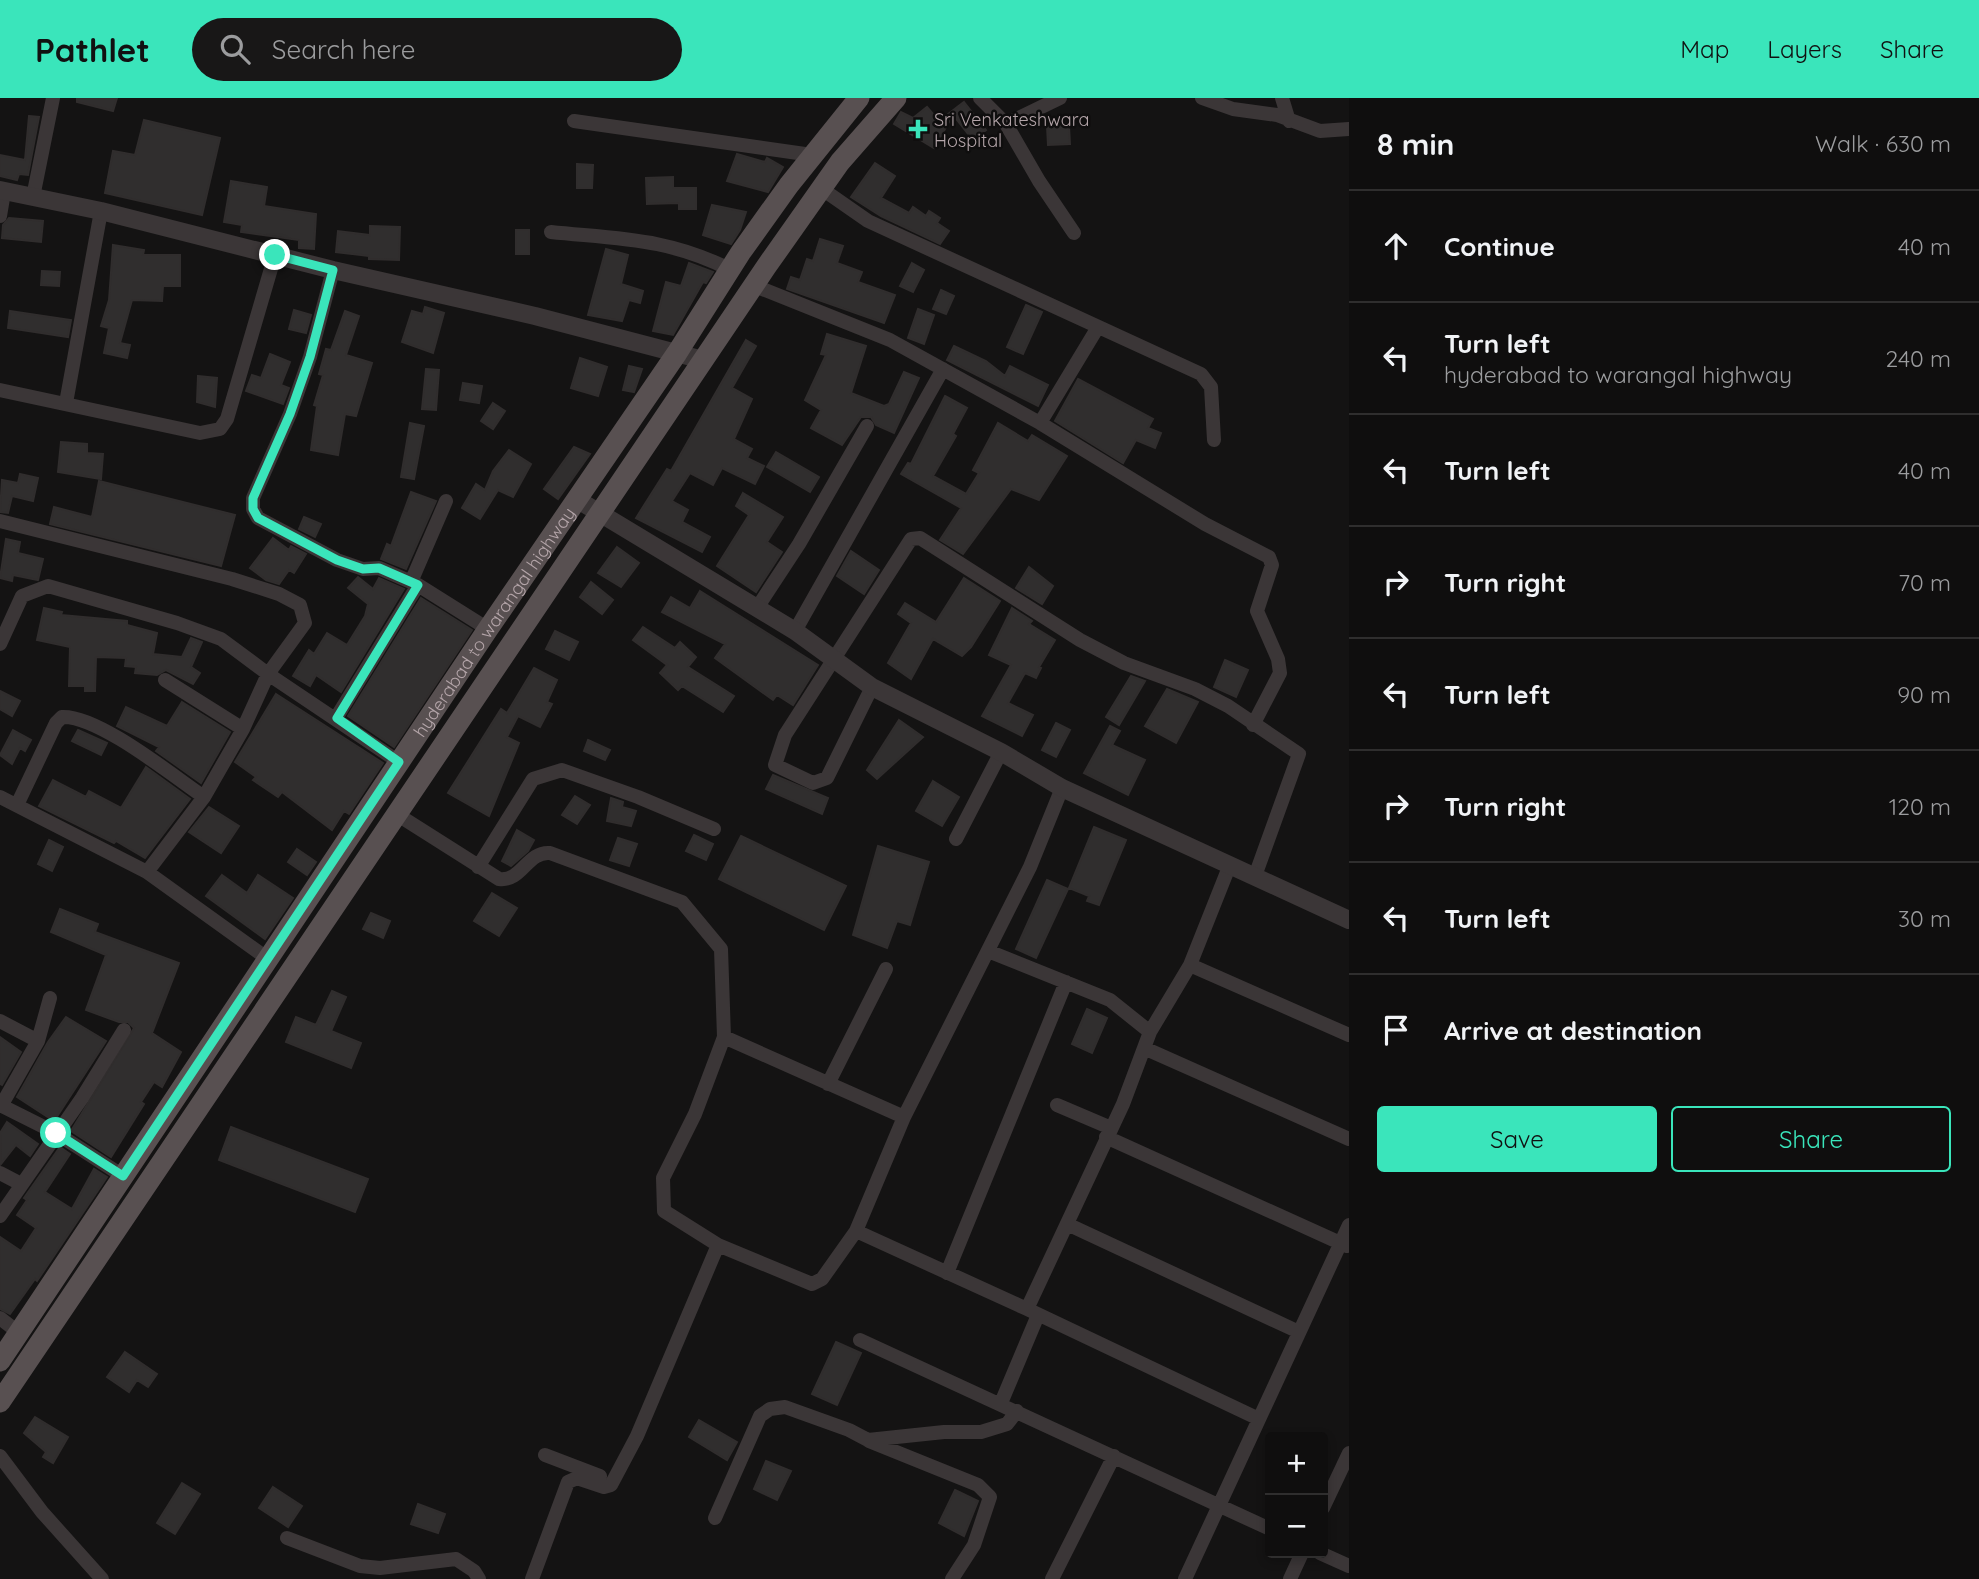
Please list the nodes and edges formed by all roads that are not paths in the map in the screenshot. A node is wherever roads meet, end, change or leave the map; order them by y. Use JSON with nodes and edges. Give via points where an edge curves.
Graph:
{"nodes":[{"id":1,"x":53,"y":98,"type":"edge"},
{"id":2,"x":859,"y":98,"type":"edge"},
{"id":3,"x":896,"y":98,"type":"edge"},
{"id":4,"x":980,"y":98,"type":"edge"},
{"id":5,"x":1060,"y":98,"type":"edge"},
{"id":6,"x":1202,"y":98,"type":"edge"},
{"id":7,"x":1282,"y":98,"type":"edge"},
{"id":8,"x":574,"y":121,"type":"dead end"},
{"id":9,"x":1289,"y":121,"type":"junction"},
{"id":10,"x":1006,"y":124,"type":"junction"},
{"id":11,"x":1349,"y":129,"type":"edge"},
{"id":12,"x":812,"y":155,"type":"junction"},
{"id":13,"x":822,"y":189,"type":"junction"},
{"id":14,"x":2,"y":191,"type":"edge"},
{"id":15,"x":33,"y":197,"type":"junction"},
{"id":16,"x":101,"y":211,"type":"junction"},
{"id":17,"x":0,"y":216,"type":"edge"},
{"id":18,"x":551,"y":232,"type":"dead end"},
{"id":19,"x":1074,"y":233,"type":"dead end"},
{"id":20,"x":275,"y":255,"type":"junction"},
{"id":21,"x":333,"y":270,"type":"junction"},
{"id":22,"x":731,"y":270,"type":"junction"},
{"id":23,"x":755,"y":286,"type":"junction"},
{"id":24,"x":1098,"y":327,"type":"junction"},
{"id":25,"x":677,"y":354,"type":"junction"},
{"id":26,"x":703,"y":360,"type":"junction"},
{"id":27,"x":943,"y":369,"type":"junction"},
{"id":28,"x":0,"y":390,"type":"edge"},
{"id":29,"x":66,"y":403,"type":"junction"},
{"id":30,"x":1040,"y":423,"type":"junction"},
{"id":31,"x":867,"y":426,"type":"dead end"},
{"id":32,"x":1214,"y":440,"type":"dead end"},
{"id":33,"x":578,"y":499,"type":"junction"},
{"id":34,"x":446,"y":501,"type":"dead end"},
{"id":35,"x":600,"y":512,"type":"junction"},
{"id":36,"x":0,"y":522,"type":"edge"},
{"id":37,"x":415,"y":583,"type":"junction"},
{"id":38,"x":757,"y":608,"type":"junction"},
{"id":39,"x":488,"y":629,"type":"junction"},
{"id":40,"x":795,"y":631,"type":"junction"},
{"id":41,"x":0,"y":644,"type":"edge"},
{"id":42,"x":832,"y":659,"type":"junction"},
{"id":43,"x":268,"y":674,"type":"junction"},
{"id":44,"x":165,"y":680,"type":"dead end"},
{"id":45,"x":872,"y":687,"type":"junction"},
{"id":46,"x":337,"y":718,"type":"junction"},
{"id":47,"x":1253,"y":725,"type":"junction"},
{"id":48,"x":243,"y":729,"type":"junction"},
{"id":49,"x":1001,"y":752,"type":"junction"},
{"id":50,"x":399,"y":762,"type":"junction"},
{"id":51,"x":1062,"y":788,"type":"junction"},
{"id":52,"x":0,"y":797,"type":"edge"},
{"id":53,"x":204,"y":797,"type":"junction"},
{"id":54,"x":17,"y":805,"type":"junction"},
{"id":55,"x":398,"y":815,"type":"junction"},
{"id":56,"x":714,"y":829,"type":"dead end"},
{"id":57,"x":956,"y":839,"type":"dead end"},
{"id":58,"x":478,"y":867,"type":"junction"},
{"id":59,"x":1228,"y":867,"type":"junction"},
{"id":60,"x":147,"y":872,"type":"junction"},
{"id":61,"x":1255,"y":876,"type":"junction"},
{"id":62,"x":1349,"y":920,"type":"edge"},
{"id":63,"x":988,"y":951,"type":"junction"},
{"id":64,"x":268,"y":959,"type":"junction"},
{"id":65,"x":1190,"y":965,"type":"junction"},
{"id":66,"x":886,"y":969,"type":"dead end"},
{"id":67,"x":1066,"y":982,"type":"junction"},
{"id":68,"x":50,"y":998,"type":"dead end"},
{"id":69,"x":0,"y":1021,"type":"edge"},
{"id":70,"x":124,"y":1030,"type":"dead end"},
{"id":71,"x":1150,"y":1032,"type":"junction"},
{"id":72,"x":1349,"y":1035,"type":"edge"},
{"id":73,"x":724,"y":1037,"type":"junction"},
{"id":74,"x":38,"y":1041,"type":"junction"},
{"id":75,"x":1144,"y":1048,"type":"junction"},
{"id":76,"x":828,"y":1084,"type":"junction"},
{"id":77,"x":1,"y":1105,"type":"edge"},
{"id":78,"x":1057,"y":1105,"type":"dead end"},
{"id":79,"x":904,"y":1117,"type":"junction"},
{"id":80,"x":1108,"y":1132,"type":"junction"},
{"id":81,"x":56,"y":1133,"type":"junction"},
{"id":82,"x":1349,"y":1139,"type":"edge"},
{"id":83,"x":0,"y":1173,"type":"edge"},
{"id":84,"x":123,"y":1176,"type":"junction"},
{"id":85,"x":21,"y":1184,"type":"junction"},
{"id":86,"x":0,"y":1216,"type":"edge"},
{"id":87,"x":1068,"y":1224,"type":"junction"},
{"id":88,"x":1349,"y":1224,"type":"edge"},
{"id":89,"x":856,"y":1231,"type":"junction"},
{"id":90,"x":718,"y":1245,"type":"junction"},
{"id":91,"x":1345,"y":1245,"type":"edge"},
{"id":92,"x":947,"y":1273,"type":"junction"},
{"id":93,"x":1032,"y":1312,"type":"junction"},
{"id":94,"x":0,"y":1318,"type":"edge"},
{"id":95,"x":1299,"y":1332,"type":"junction"},
{"id":96,"x":19,"y":1334,"type":"junction"},
{"id":97,"x":860,"y":1340,"type":"dead end"},
{"id":98,"x":0,"y":1361,"type":"edge"},
{"id":99,"x":0,"y":1402,"type":"edge"},
{"id":100,"x":1001,"y":1404,"type":"junction"},
{"id":101,"x":1017,"y":1411,"type":"junction"},
{"id":102,"x":1259,"y":1419,"type":"junction"},
{"id":103,"x":869,"y":1440,"type":"junction"},
{"id":104,"x":1349,"y":1453,"type":"edge"},
{"id":105,"x":545,"y":1455,"type":"dead end"},
{"id":106,"x":0,"y":1456,"type":"edge"},
{"id":107,"x":1114,"y":1456,"type":"junction"},
{"id":108,"x":613,"y":1481,"type":"junction"},
{"id":109,"x":1328,"y":1497,"type":"edge"},
{"id":110,"x":1219,"y":1506,"type":"junction"},
{"id":111,"x":715,"y":1518,"type":"dead end"},
{"id":112,"x":1265,"y":1528,"type":"edge"},
{"id":113,"x":287,"y":1538,"type":"dead end"},
{"id":114,"x":1328,"y":1557,"type":"edge"},
{"id":115,"x":1300,"y":1558,"type":"edge"},
{"id":116,"x":1349,"y":1566,"type":"edge"},
{"id":117,"x":102,"y":1579,"type":"edge"},
{"id":118,"x":479,"y":1579,"type":"edge"},
{"id":119,"x":531,"y":1579,"type":"edge"},
{"id":120,"x":952,"y":1579,"type":"edge"},
{"id":121,"x":1052,"y":1579,"type":"edge"},
{"id":122,"x":1185,"y":1579,"type":"edge"},
{"id":123,"x":1290,"y":1579,"type":"edge"}],
"edges":[{"from":1,"to":15,"type":"street"},
{"from":2,"to":12,"type":"main road","name":"hyderabad to warangal highway"},
{"from":3,"to":13,"type":"main road","via":[[839,162]]},
{"from":4,"to":10,"type":"street"},
{"from":5,"to":10,"type":"street"},
{"from":6,"to":9,"type":"street"},
{"from":7,"to":9,"type":"street"},
{"from":8,"to":12,"type":"street"},
{"from":9,"to":11,"type":"street","via":[[1320,131]]},
{"from":10,"to":19,"type":"street"},
{"from":12,"to":22,"type":"main road","name":"hyderabad to warangal highway"},
{"from":13,"to":23,"type":"main road"},
{"from":13,"to":24,"type":"street","via":[[867,221]]},
{"from":14,"to":15,"type":"street"},
{"from":14,"to":17,"type":"street"},
{"from":15,"to":16,"type":"street"},
{"from":16,"to":20,"type":"street"},
{"from":16,"to":29,"type":"street"},
{"from":18,"to":22,"type":"street","via":[[658,242]]},
{"from":20,"to":21,"type":"street"},
{"from":20,"to":29,"type":"street","via":[[220,429],[200,433]]},
{"from":21,"to":25,"type":"street"},
{"from":21,"to":37,"type":"street","via":[[310,357],[253,498],[253,509],[258,518],[337,560],[363,569],[379,568]]},
{"from":22,"to":25,"type":"main road","name":"hyderabad to warangal highway"},
{"from":23,"to":26,"type":"main road"},
{"from":23,"to":27,"type":"street","via":[[890,340]]},
{"from":24,"to":30,"type":"street"},
{"from":24,"to":32,"type":"street","via":[[1201,374],[1211,387]]},
{"from":25,"to":26,"type":"street"},
{"from":25,"to":33,"type":"main road","name":"hyderabad to warangal highway"},
{"from":26,"to":35,"type":"main road"},
{"from":27,"to":30,"type":"street"},
{"from":27,"to":40,"type":"street"},
{"from":28,"to":29,"type":"street"},
{"from":30,"to":47,"type":"street","via":[[1205,524],[1269,557],[1272,565],[1257,611],[1280,673]]},
{"from":31,"to":38,"type":"street"},
{"from":33,"to":35,"type":"street"},
{"from":33,"to":39,"type":"main road","name":"hyderabad to warangal highway"},
{"from":34,"to":37,"type":"street"},
{"from":35,"to":38,"type":"street"},
{"from":35,"to":55,"type":"main road"},
{"from":36,"to":43,"type":"street","via":[[232,579],[300,605],[305,622]]},
{"from":37,"to":39,"type":"street"},
{"from":37,"to":46,"type":"street"},
{"from":38,"to":40,"type":"street"},
{"from":39,"to":50,"type":"main road","name":"hyderabad to warangal highway"},
{"from":40,"to":42,"type":"street"},
{"from":41,"to":43,"type":"street","via":[[22,596],[48,586],[221,639]]},
{"from":42,"to":45,"type":"street"},
{"from":42,"to":45,"type":"street","via":[[785,735],[775,765],[813,783],[827,778]]},
{"from":42,"to":47,"type":"street","via":[[903,550],[917,537],[1080,640],[1124,663],[1195,689]]},
{"from":43,"to":46,"type":"street"},
{"from":43,"to":48,"type":"street"},
{"from":44,"to":48,"type":"street"},
{"from":45,"to":49,"type":"street"},
{"from":46,"to":50,"type":"street"},
{"from":47,"to":61,"type":"street","via":[[1299,754]]},
{"from":48,"to":53,"type":"street"},
{"from":49,"to":51,"type":"street"},
{"from":49,"to":57,"type":"street"},
{"from":50,"to":64,"type":"main road","name":"hyderabad to warangal highway"},
{"from":51,"to":59,"type":"street"},
{"from":51,"to":63,"type":"street","via":[[1030,867]]},
{"from":52,"to":54,"type":"street"},
{"from":53,"to":54,"type":"street","via":[[117,737],[72,716],[56,723]]},
{"from":53,"to":60,"type":"street"},
{"from":54,"to":60,"type":"street"},
{"from":55,"to":58,"type":"street"},
{"from":55,"to":99,"type":"main road"},
{"from":56,"to":58,"type":"street","via":[[562,770],[533,779]]},
{"from":58,"to":73,"type":"street","via":[[506,880],[536,854],[550,853],[682,902],[721,949]]},
{"from":59,"to":61,"type":"street"},
{"from":59,"to":65,"type":"street"},
{"from":60,"to":64,"type":"street"},
{"from":61,"to":62,"type":"street"},
{"from":63,"to":67,"type":"street"},
{"from":63,"to":79,"type":"street"},
{"from":64,"to":84,"type":"main road","name":"hyderabad to warangal highway"},
{"from":65,"to":71,"type":"street"},
{"from":65,"to":72,"type":"street"},
{"from":66,"to":76,"type":"street"},
{"from":67,"to":71,"type":"street","via":[[1110,1000]]},
{"from":67,"to":92,"type":"street"},
{"from":68,"to":74,"type":"street"},
{"from":69,"to":74,"type":"street"},
{"from":70,"to":81,"type":"street"},
{"from":71,"to":75,"type":"street"},
{"from":73,"to":76,"type":"street"},
{"from":73,"to":90,"type":"street","via":[[695,1114],[663,1178],[661,1200],[664,1211]]},
{"from":74,"to":77,"type":"street"},
{"from":75,"to":80,"type":"street"},
{"from":75,"to":82,"type":"street"},
{"from":76,"to":79,"type":"street"},
{"from":77,"to":81,"type":"street"},
{"from":78,"to":80,"type":"street"},
{"from":79,"to":89,"type":"street"},
{"from":80,"to":87,"type":"street"},
{"from":80,"to":91,"type":"street"},
{"from":81,"to":84,"type":"street"},
{"from":81,"to":85,"type":"street"},
{"from":83,"to":85,"type":"street"},
{"from":84,"to":96,"type":"main road","name":"hyderabad to warangal highway"},
{"from":85,"to":86,"type":"street"},
{"from":87,"to":93,"type":"street"},
{"from":87,"to":95,"type":"street"},
{"from":88,"to":91,"type":"street"},
{"from":89,"to":90,"type":"street","via":[[822,1279],[812,1284]]},
{"from":89,"to":92,"type":"street"},
{"from":90,"to":108,"type":"street","via":[[671,1360]]},
{"from":91,"to":95,"type":"street"},
{"from":92,"to":93,"type":"street"},
{"from":93,"to":100,"type":"street"},
{"from":93,"to":102,"type":"street"},
{"from":94,"to":96,"type":"street"},
{"from":95,"to":102,"type":"street"},
{"from":96,"to":98,"type":"main road","name":"hyderabad to warangal highway"},
{"from":97,"to":100,"type":"street"},
{"from":100,"to":101,"type":"street"},
{"from":101,"to":103,"type":"street","via":[[1007,1424],[981,1432]]},
{"from":101,"to":107,"type":"street"},
{"from":102,"to":110,"type":"street"},
{"from":103,"to":111,"type":"street","via":[[785,1406],[770,1409],[761,1416]]},
{"from":103,"to":120,"type":"street","via":[[978,1485],[990,1497],[974,1545]]},
{"from":104,"to":109,"type":"street"},
{"from":105,"to":108,"type":"street"},
{"from":106,"to":117,"type":"street"},
{"from":107,"to":110,"type":"street"},
{"from":107,"to":121,"type":"street"},
{"from":108,"to":119,"type":"street","via":[[604,1486],[577,1478],[568,1482]]},
{"from":110,"to":112,"type":"street"},
{"from":110,"to":122,"type":"street"},
{"from":113,"to":118,"type":"street","via":[[360,1566],[456,1559]]},
{"from":114,"to":116,"type":"street"},
{"from":115,"to":123,"type":"street"}]}
